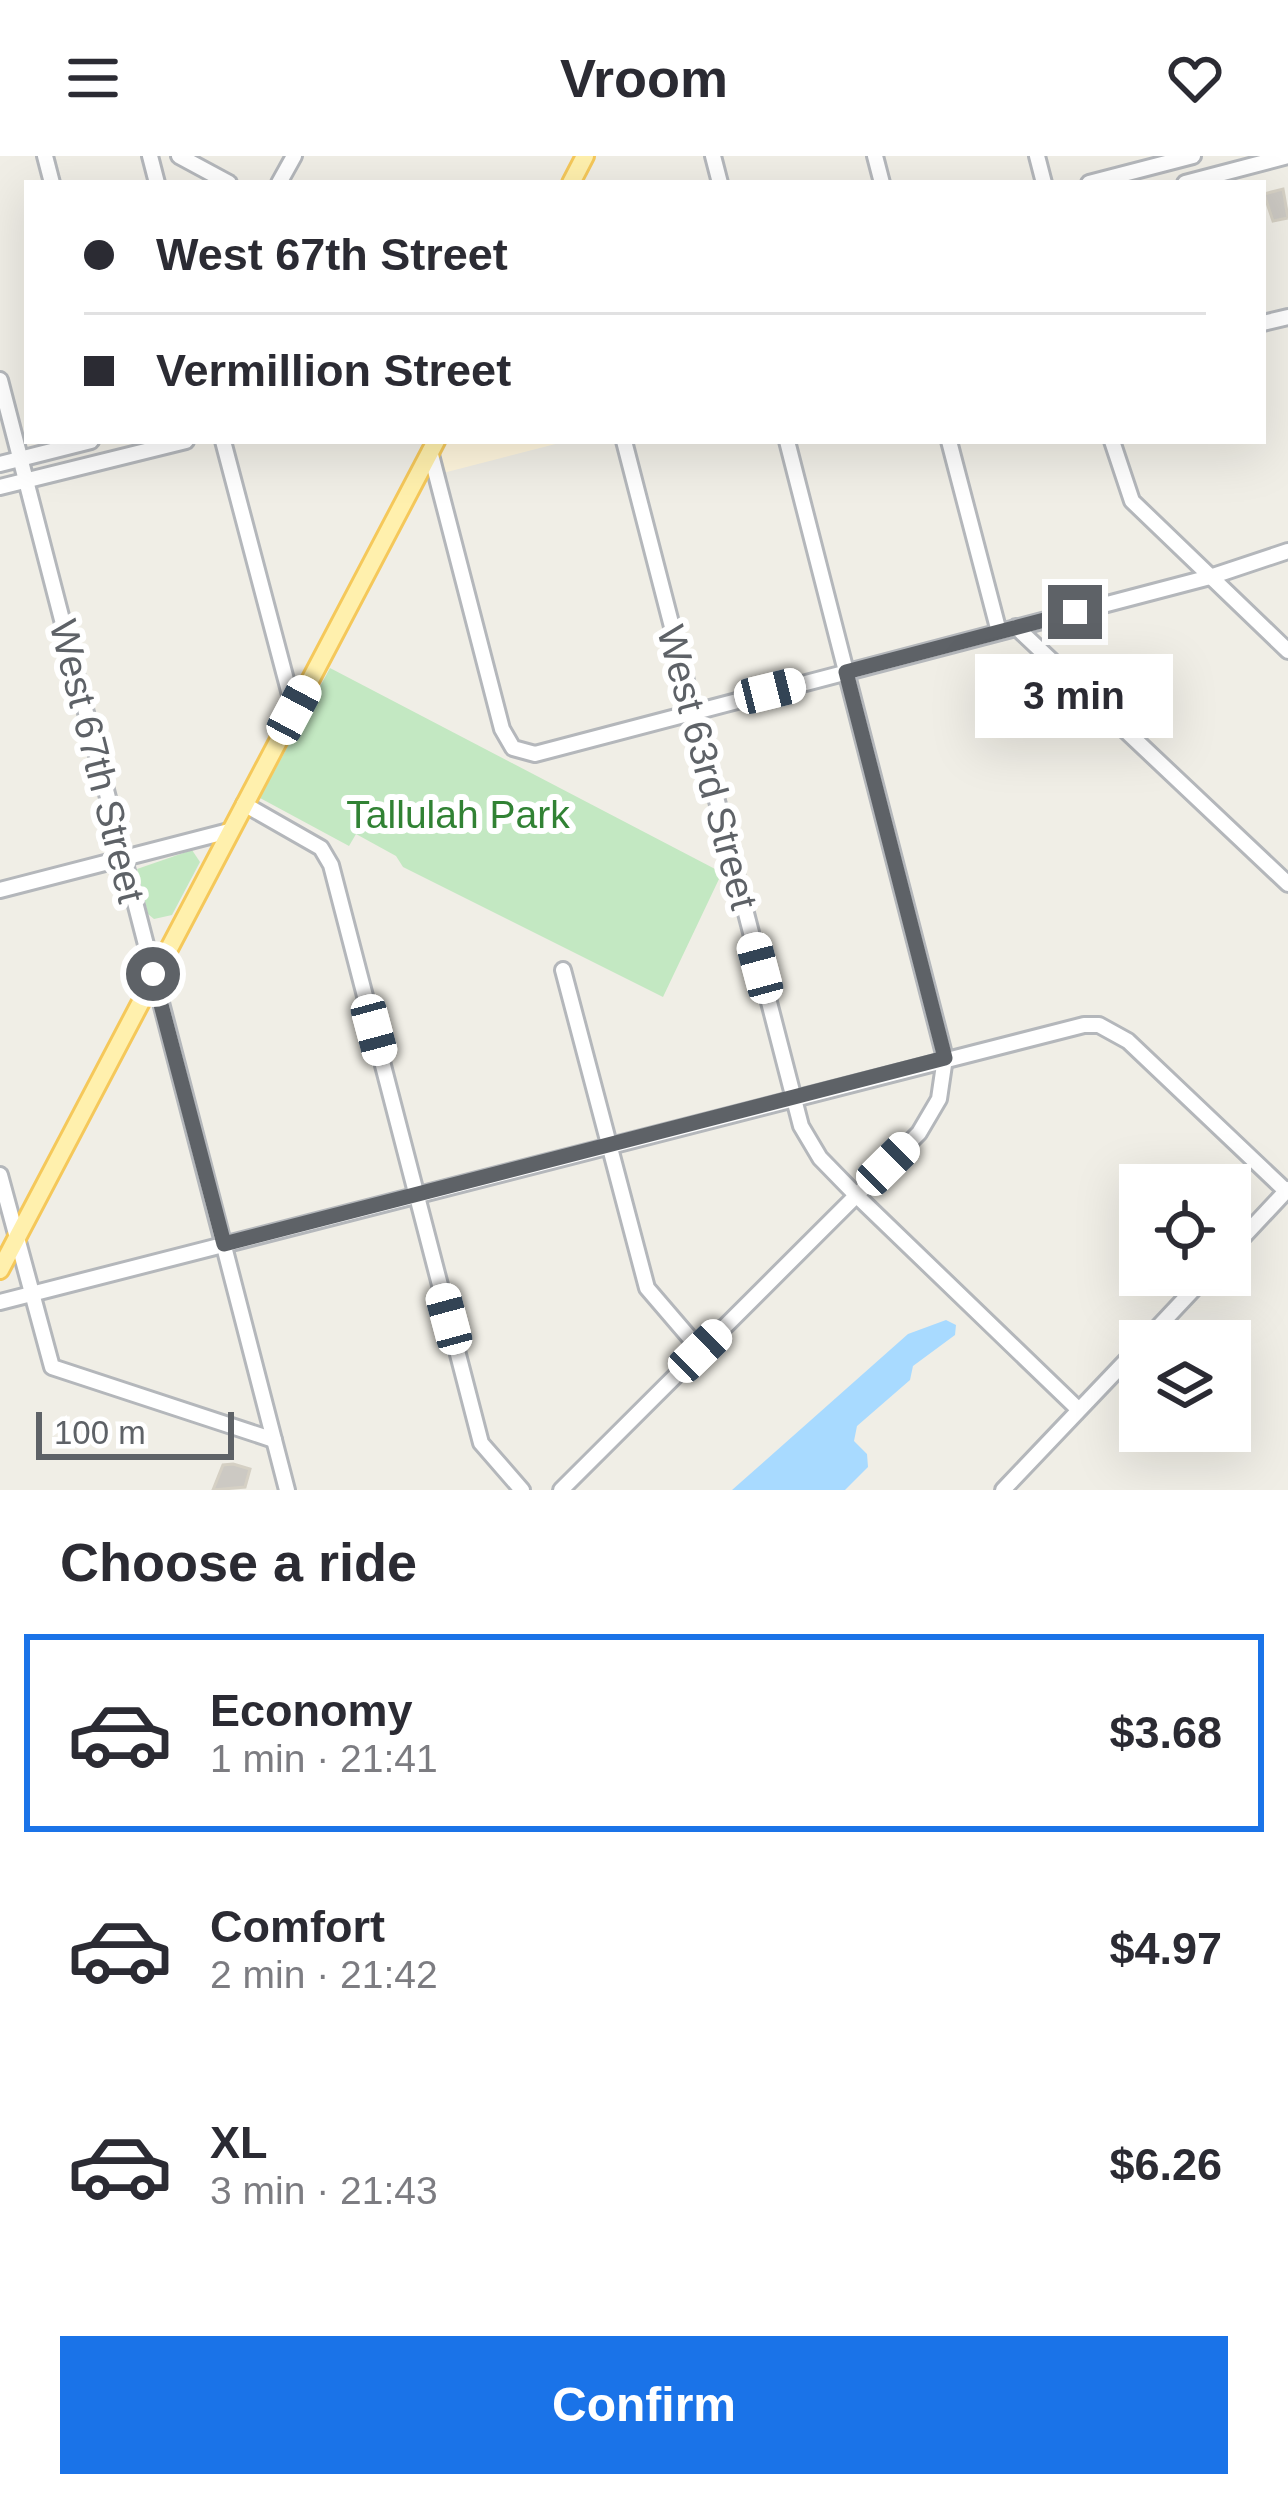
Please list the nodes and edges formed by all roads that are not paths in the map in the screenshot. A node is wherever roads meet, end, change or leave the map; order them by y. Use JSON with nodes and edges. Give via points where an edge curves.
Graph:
{"nodes":[{"id":1,"x":178,"y":156,"type":"edge"},
{"id":2,"x":1193,"y":156,"type":"edge"},
{"id":3,"x":1288,"y":156,"type":"edge"},
{"id":4,"x":1270,"y":158,"type":"edge"},
{"id":5,"x":223,"y":180,"type":"edge"},
{"id":6,"x":1101,"y":180,"type":"edge"},
{"id":7,"x":1195,"y":180,"type":"edge"},
{"id":8,"x":0,"y":380,"type":"edge"},
{"id":9,"x":79,"y":444,"type":"edge"},
{"id":10,"x":174,"y":444,"type":"edge"},
{"id":11,"x":224,"y":444,"type":"edge"},
{"id":12,"x":625,"y":444,"type":"edge"},
{"id":13,"x":788,"y":444,"type":"edge"},
{"id":14,"x":950,"y":444,"type":"edge"},
{"id":15,"x":1113,"y":444,"type":"edge"},
{"id":16,"x":433,"y":446,"type":"edge"},
{"id":17,"x":20,"y":459,"type":"junction"},
{"id":18,"x":0,"y":464,"type":"edge"},
{"id":19,"x":26,"y":481,"type":"junction"},
{"id":20,"x":0,"y":487,"type":"edge"},
{"id":21,"x":1288,"y":551,"type":"edge"},
{"id":22,"x":1210,"y":577,"type":"junction"},
{"id":23,"x":1016,"y":627,"type":"junction"},
{"id":24,"x":999,"y":632,"type":"junction"},
{"id":25,"x":1288,"y":651,"type":"edge"},
{"id":26,"x":846,"y":672,"type":"junction"},
{"id":27,"x":294,"y":710,"type":"junction"},
{"id":28,"x":693,"y":711,"type":"junction"},
{"id":29,"x":244,"y":804,"type":"junction"},
{"id":30,"x":229,"y":831,"type":"junction"},
{"id":31,"x":123,"y":858,"type":"junction"},
{"id":32,"x":1288,"y":884,"type":"edge"},
{"id":33,"x":0,"y":890,"type":"edge"},
{"id":34,"x":563,"y":970,"type":"dead end"},
{"id":35,"x":153,"y":974,"type":"junction"},
{"id":36,"x":945,"y":1058,"type":"junction"},
{"id":37,"x":794,"y":1097,"type":"junction"},
{"id":38,"x":610,"y":1144,"type":"junction"},
{"id":39,"x":0,"y":1175,"type":"edge"},
{"id":40,"x":1287,"y":1190,"type":"edge"},
{"id":41,"x":417,"y":1195,"type":"junction"},
{"id":42,"x":857,"y":1196,"type":"junction"},
{"id":43,"x":1251,"y":1229,"type":"edge"},
{"id":44,"x":16,"y":1238,"type":"junction"},
{"id":45,"x":224,"y":1244,"type":"junction"},
{"id":46,"x":0,"y":1270,"type":"edge"},
{"id":47,"x":30,"y":1294,"type":"junction"},
{"id":48,"x":1187,"y":1296,"type":"edge"},
{"id":49,"x":0,"y":1303,"type":"edge"},
{"id":50,"x":1165,"y":1320,"type":"edge"},
{"id":51,"x":700,"y":1351,"type":"junction"},
{"id":52,"x":1119,"y":1367,"type":"edge"},
{"id":53,"x":1078,"y":1409,"type":"junction"},
{"id":54,"x":274,"y":1440,"type":"junction"},
{"id":55,"x":287,"y":1490,"type":"edge"},
{"id":56,"x":522,"y":1490,"type":"edge"},
{"id":57,"x":561,"y":1490,"type":"edge"},
{"id":58,"x":1004,"y":1490,"type":"edge"}],
"edges":[{"from":1,"to":5,"type":"street"},
{"from":2,"to":6,"type":"street"},
{"from":3,"to":4,"type":"street"},
{"from":4,"to":7,"type":"street"},
{"from":8,"to":17,"type":"street","name":"West 67th Street"},
{"from":9,"to":17,"type":"street"},
{"from":10,"to":19,"type":"street"},
{"from":11,"to":27,"type":"street"},
{"from":12,"to":28,"type":"street","name":"West 63rd Street"},
{"from":13,"to":26,"type":"street"},
{"from":14,"to":24,"type":"street"},
{"from":15,"to":22,"type":"street","via":[[1132,501]]},
{"from":16,"to":27,"type":"main road"},
{"from":16,"to":28,"type":"street","via":[[513,748],[535,754]]},
{"from":17,"to":18,"type":"street"},
{"from":17,"to":19,"type":"street","name":"West 67th Street"},
{"from":19,"to":20,"type":"street"},
{"from":19,"to":31,"type":"street","name":"West 67th Street"},
{"from":21,"to":22,"type":"street"},
{"from":22,"to":23,"type":"street"},
{"from":22,"to":25,"type":"street"},
{"from":23,"to":24,"type":"street"},
{"from":23,"to":32,"type":"street"},
{"from":24,"to":26,"type":"street"},
{"from":26,"to":28,"type":"street"},
{"from":26,"to":36,"type":"street"},
{"from":27,"to":29,"type":"main road"},
{"from":28,"to":37,"type":"street","name":"West 63rd Street"},
{"from":29,"to":30,"type":"main road"},
{"from":29,"to":41,"type":"street","via":[[328,856]]},
{"from":30,"to":31,"type":"street"},
{"from":30,"to":35,"type":"main road"},
{"from":31,"to":33,"type":"street"},
{"from":31,"to":35,"type":"street","name":"West 67th Street"},
{"from":34,"to":38,"type":"street"},
{"from":35,"to":44,"type":"main road"},
{"from":35,"to":45,"type":"street","name":"West 67th Street"},
{"from":36,"to":37,"type":"street"},
{"from":36,"to":40,"type":"street","via":[[1099,1025],[1128,1041]]},
{"from":36,"to":42,"type":"street","via":[[930,1118]]},
{"from":37,"to":38,"type":"street"},
{"from":37,"to":42,"type":"street","name":"West 63rd Street","via":[[809,1144]]},
{"from":38,"to":41,"type":"street"},
{"from":38,"to":51,"type":"street","via":[[646,1288]]},
{"from":39,"to":44,"type":"street"},
{"from":40,"to":43,"type":"street"},
{"from":41,"to":45,"type":"street"},
{"from":41,"to":56,"type":"street","via":[[481,1443]]},
{"from":42,"to":51,"type":"street"},
{"from":42,"to":53,"type":"street","name":"West 63rd Street"},
{"from":44,"to":46,"type":"main road"},
{"from":44,"to":47,"type":"street"},
{"from":45,"to":47,"type":"street"},
{"from":45,"to":54,"type":"street","name":"West 67th Street"},
{"from":47,"to":49,"type":"street"},
{"from":47,"to":54,"type":"street","via":[[52,1367]]},
{"from":48,"to":50,"type":"street"},
{"from":51,"to":57,"type":"street"},
{"from":52,"to":53,"type":"street"},
{"from":53,"to":58,"type":"street"},
{"from":54,"to":55,"type":"street","name":"West 67th Street"}]}
